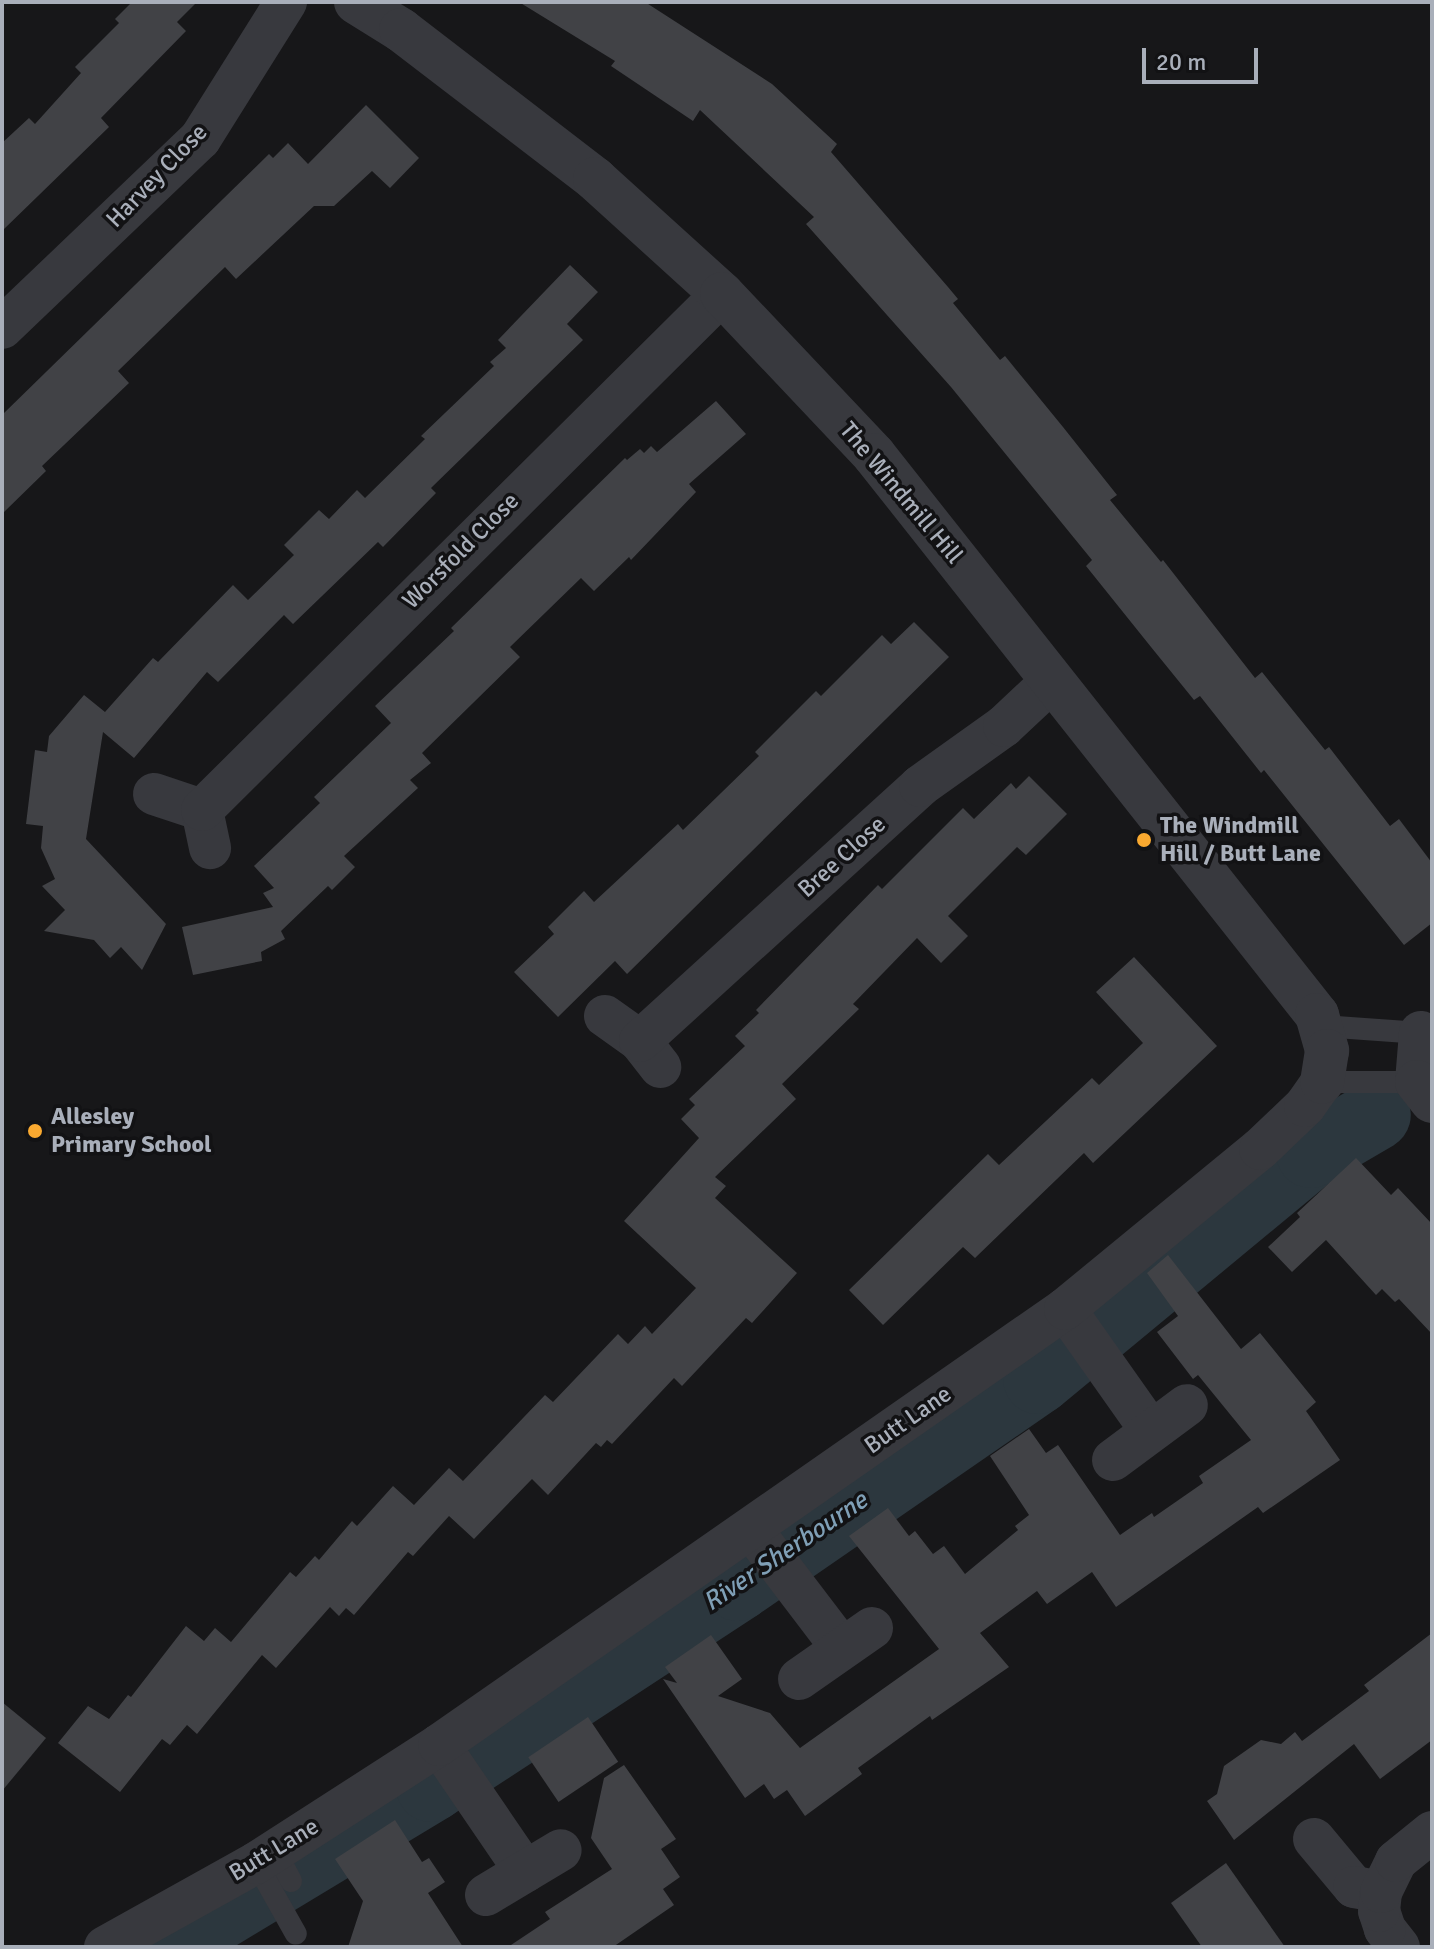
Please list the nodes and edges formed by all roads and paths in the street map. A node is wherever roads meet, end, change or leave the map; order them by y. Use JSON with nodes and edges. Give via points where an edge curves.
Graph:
{"nodes":[{"id":1,"x":286,"y":2,"type":"edge"},
{"id":2,"x":356,"y":2,"type":"edge"},
{"id":3,"x":722,"y":294,"type":"junction"},
{"id":4,"x":2,"y":328,"type":"edge"},
{"id":5,"x":1052,"y":681,"type":"junction"},
{"id":6,"x":154,"y":794,"type":"dead end"},
{"id":7,"x":605,"y":1016,"type":"dead end"},
{"id":8,"x":1426,"y":1024,"type":"edge"},
{"id":9,"x":1322,"y":1026,"type":"junction"},
{"id":10,"x":1322,"y":1082,"type":"junction"},
{"id":11,"x":1424,"y":1092,"type":"edge"},
{"id":12,"x":1080,"y":1328,"type":"junction"},
{"id":13,"x":1187,"y":1405,"type":"dead end"},
{"id":14,"x":1151,"y":1431,"type":"junction"},
{"id":15,"x":1113,"y":1460,"type":"dead end"},
{"id":16,"x":768,"y":1552,"type":"junction"},
{"id":17,"x":799,"y":1679,"type":"dead end"},
{"id":18,"x":452,"y":1764,"type":"junction"},
{"id":19,"x":1432,"y":1832,"type":"edge"},
{"id":20,"x":1314,"y":1839,"type":"dead end"},
{"id":21,"x":561,"y":1850,"type":"dead end"},
{"id":22,"x":525,"y":1871,"type":"junction"},
{"id":23,"x":274,"y":1873,"type":"junction"},
{"id":24,"x":1381,"y":1892,"type":"junction"},
{"id":25,"x":486,"y":1895,"type":"dead end"},
{"id":26,"x":296,"y":1934,"type":"dead end"},
{"id":27,"x":105,"y":1947,"type":"edge"},
{"id":28,"x":1399,"y":1947,"type":"edge"}],
"edges":[{"from":1,"to":4,"type":"street","name":"Harvey Close","via":[[200,139]]},
{"from":2,"to":3,"type":"street","name":"The Windmill Hill","via":[[401,30],[595,179]]},
{"from":3,"to":5,"type":"street","name":"The Windmill Hill","via":[[874,455]]},
{"from":3,"to":6,"type":"street","name":"Worsfold Close","via":[[206,829]]},
{"from":5,"to":7,"type":"street","name":"Bree Close","via":[[1004,726],[920,786],[650,1054]]},
{"from":5,"to":9,"type":"street","name":"The Windmill Hill"},
{"from":8,"to":9,"type":"lane"},
{"from":8,"to":11,"type":"street"},
{"from":9,"to":10,"type":"street","name":"The Windmill Hill","via":[[1327,1051]]},
{"from":10,"to":11,"type":"lane"},
{"from":10,"to":12,"type":"street","name":"Butt Lane","via":[[1305,1106]]},
{"from":12,"to":14,"type":"street"},
{"from":12,"to":16,"type":"street","name":"Butt Lane"},
{"from":13,"to":14,"type":"street"},
{"from":14,"to":15,"type":"street"},
{"from":16,"to":17,"type":"street","via":[[857,1638]]},
{"from":16,"to":18,"type":"street","name":"Butt Lane"},
{"from":18,"to":22,"type":"street"},
{"from":18,"to":23,"type":"street","name":"Butt Lane"},
{"from":19,"to":24,"type":"street","via":[[1396,1861]]},
{"from":20,"to":24,"type":"street","via":[[1354,1887]]},
{"from":21,"to":22,"type":"street"},
{"from":22,"to":25,"type":"street"},
{"from":23,"to":26,"type":"lane"},
{"from":23,"to":27,"type":"street","name":"Butt Lane"},
{"from":24,"to":28,"type":"street","via":[[1379,1911]]}]}
